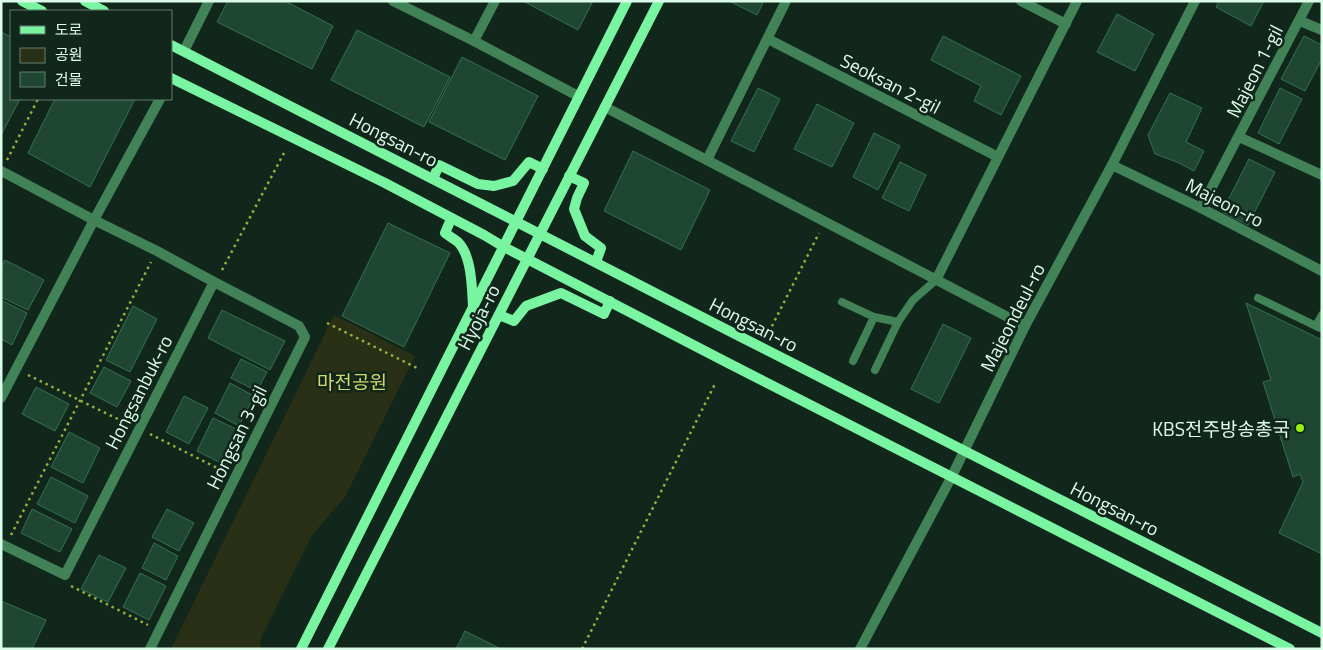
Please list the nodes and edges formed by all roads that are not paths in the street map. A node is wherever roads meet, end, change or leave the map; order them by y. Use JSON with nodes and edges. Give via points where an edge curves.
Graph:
{"nodes":[{"id":1,"x":22,"y":1,"type":"edge"},
{"id":2,"x":85,"y":1,"type":"edge"},
{"id":3,"x":209,"y":1,"type":"edge"},
{"id":4,"x":393,"y":1,"type":"edge"},
{"id":5,"x":495,"y":1,"type":"edge"},
{"id":6,"x":627,"y":1,"type":"edge"},
{"id":7,"x":659,"y":1,"type":"edge"},
{"id":8,"x":786,"y":1,"type":"edge"},
{"id":9,"x":1021,"y":1,"type":"edge"},
{"id":10,"x":1078,"y":1,"type":"edge"},
{"id":11,"x":1195,"y":1,"type":"edge"},
{"id":12,"x":1309,"y":1,"type":"edge"},
{"id":13,"x":40,"y":10,"type":"edge"},
{"id":14,"x":102,"y":10,"type":"edge"},
{"id":15,"x":1300,"y":21,"type":"junction"},
{"id":16,"x":1066,"y":24,"type":"junction"},
{"id":17,"x":1322,"y":30,"type":"edge"},
{"id":18,"x":768,"y":39,"type":"junction"},
{"id":19,"x":474,"y":41,"type":"junction"},
{"id":20,"x":172,"y":45,"type":"edge"},
{"id":21,"x":184,"y":51,"type":"junction"},
{"id":22,"x":172,"y":78,"type":"edge"},
{"id":23,"x":578,"y":96,"type":"junction"},
{"id":24,"x":159,"y":100,"type":"edge"},
{"id":25,"x":605,"y":107,"type":"junction"},
{"id":26,"x":1239,"y":137,"type":"junction"},
{"id":27,"x":998,"y":157,"type":"junction"},
{"id":28,"x":707,"y":160,"type":"junction"},
{"id":29,"x":1112,"y":165,"type":"junction"},
{"id":30,"x":543,"y":169,"type":"junction"},
{"id":31,"x":1,"y":171,"type":"edge"},
{"id":32,"x":1322,"y":174,"type":"edge"},
{"id":33,"x":569,"y":176,"type":"junction"},
{"id":34,"x":433,"y":179,"type":"junction"},
{"id":35,"x":1201,"y":208,"type":"junction"},
{"id":36,"x":451,"y":219,"type":"junction"},
{"id":37,"x":94,"y":220,"type":"junction"},
{"id":38,"x":516,"y":222,"type":"junction"},
{"id":39,"x":540,"y":234,"type":"junction"},
{"id":40,"x":504,"y":247,"type":"junction"},
{"id":41,"x":527,"y":259,"type":"junction"},
{"id":42,"x":596,"y":262,"type":"junction"},
{"id":43,"x":1322,"y":272,"type":"edge"},
{"id":44,"x":936,"y":280,"type":"junction"},
{"id":45,"x":214,"y":282,"type":"junction"},
{"id":46,"x":1258,"y":298,"type":"dead end"},
{"id":47,"x":610,"y":301,"type":"junction"},
{"id":48,"x":842,"y":302,"type":"dead end"},
{"id":49,"x":473,"y":308,"type":"junction"},
{"id":50,"x":499,"y":315,"type":"junction"},
{"id":51,"x":1322,"y":315,"type":"edge"},
{"id":52,"x":874,"y":317,"type":"junction"},
{"id":53,"x":898,"y":322,"type":"junction"},
{"id":54,"x":1025,"y":326,"type":"junction"},
{"id":55,"x":1319,"y":327,"type":"edge"},
{"id":56,"x":853,"y":361,"type":"dead end"},
{"id":57,"x":875,"y":370,"type":"dead end"},
{"id":58,"x":1,"y":398,"type":"edge"},
{"id":59,"x":964,"y":451,"type":"junction"},
{"id":60,"x":952,"y":476,"type":"junction"},
{"id":61,"x":5,"y":543,"type":"edge"},
{"id":62,"x":1322,"y":633,"type":"edge"},
{"id":63,"x":150,"y":649,"type":"edge"},
{"id":64,"x":301,"y":649,"type":"edge"},
{"id":65,"x":328,"y":649,"type":"edge"},
{"id":66,"x":860,"y":649,"type":"edge"},
{"id":67,"x":1290,"y":649,"type":"edge"}],
"edges":[{"from":1,"to":13,"type":"street"},
{"from":2,"to":14,"type":"street"},
{"from":3,"to":21,"type":"street"},
{"from":4,"to":19,"type":"street"},
{"from":5,"to":19,"type":"street"},
{"from":6,"to":23,"type":"street","name":"Hyoja-ro"},
{"from":7,"to":25,"type":"street","name":"Hyoja-ro"},
{"from":8,"to":18,"type":"street"},
{"from":9,"to":16,"type":"street"},
{"from":10,"to":16,"type":"street"},
{"from":11,"to":29,"type":"street","name":"Majeondeul-ro"},
{"from":12,"to":15,"type":"street","name":"Majeon 1-gil"},
{"from":15,"to":17,"type":"street","name":"Majeon 1-gil"},
{"from":15,"to":26,"type":"street","name":"Majeon 1-gil"},
{"from":16,"to":27,"type":"street"},
{"from":18,"to":27,"type":"street","name":"Seoksan 2-gil"},
{"from":18,"to":28,"type":"street"},
{"from":19,"to":23,"type":"street"},
{"from":20,"to":21,"type":"street","name":"Hongsan-ro"},
{"from":21,"to":34,"type":"street","name":"Hongsan-ro"},
{"from":22,"to":36,"type":"street"},
{"from":23,"to":30,"type":"street","name":"Hyoja-ro"},
{"from":24,"to":37,"type":"street"},
{"from":25,"to":28,"type":"street"},
{"from":25,"to":33,"type":"street","name":"Hyoja-ro"},
{"from":26,"to":32,"type":"street","name":"Majeon 1-gil"},
{"from":26,"to":35,"type":"street","name":"Majeon 1-gil"},
{"from":27,"to":44,"type":"street"},
{"from":28,"to":44,"type":"street"},
{"from":29,"to":35,"type":"street","name":"Majeon-ro"},
{"from":29,"to":54,"type":"street","name":"Majeondeul-ro"},
{"from":30,"to":34,"type":"street","via":[[529,162],[513,181],[494,186],[478,184],[439,165]]},
{"from":30,"to":38,"type":"street","name":"Hyoja-ro"},
{"from":31,"to":37,"type":"street"},
{"from":33,"to":39,"type":"street","name":"Hyoja-ro"},
{"from":33,"to":42,"type":"street","via":[[584,183],[574,209],[585,236],[602,248]]},
{"from":34,"to":38,"type":"street","name":"Hongsan-ro"},
{"from":35,"to":43,"type":"street","name":"Majeon-ro"},
{"from":36,"to":40,"type":"street"},
{"from":36,"to":49,"type":"street","via":[[445,233],[459,243],[468,260]]},
{"from":37,"to":45,"type":"street"},
{"from":37,"to":58,"type":"street"},
{"from":38,"to":39,"type":"street","name":"Hongsan-ro"},
{"from":38,"to":40,"type":"street","name":"Hyoja-ro"},
{"from":39,"to":41,"type":"street","name":"Hyoja-ro"},
{"from":39,"to":42,"type":"street","name":"Hongsan-ro"},
{"from":40,"to":41,"type":"street"},
{"from":40,"to":49,"type":"street","name":"Hyoja-ro"},
{"from":41,"to":47,"type":"street"},
{"from":41,"to":50,"type":"street","name":"Hyoja-ro"},
{"from":42,"to":59,"type":"street","name":"Hongsan-ro"},
{"from":44,"to":53,"type":"lane","via":[[913,300]]},
{"from":44,"to":54,"type":"street"},
{"from":45,"to":61,"type":"street","name":"Hongsanbuk-ro","via":[[65,575]]},
{"from":45,"to":63,"type":"street","name":"Hongsan 3-gil","via":[[299,326],[305,336]]},
{"from":46,"to":55,"type":"lane"},
{"from":47,"to":50,"type":"street","via":[[604,314],[561,293],[526,306],[514,321]]},
{"from":47,"to":60,"type":"street"},
{"from":48,"to":52,"type":"lane"},
{"from":49,"to":64,"type":"street","name":"Hyoja-ro"},
{"from":50,"to":65,"type":"street","name":"Hyoja-ro"},
{"from":51,"to":55,"type":"lane"},
{"from":52,"to":53,"type":"lane"},
{"from":52,"to":56,"type":"lane"},
{"from":53,"to":57,"type":"lane"},
{"from":54,"to":59,"type":"street","name":"Majeondeul-ro"},
{"from":59,"to":60,"type":"street","name":"Majeondeul-ro"},
{"from":59,"to":62,"type":"street","name":"Hongsan-ro"},
{"from":60,"to":66,"type":"street","name":"Majeondeul-ro"},
{"from":60,"to":67,"type":"street"}]}
